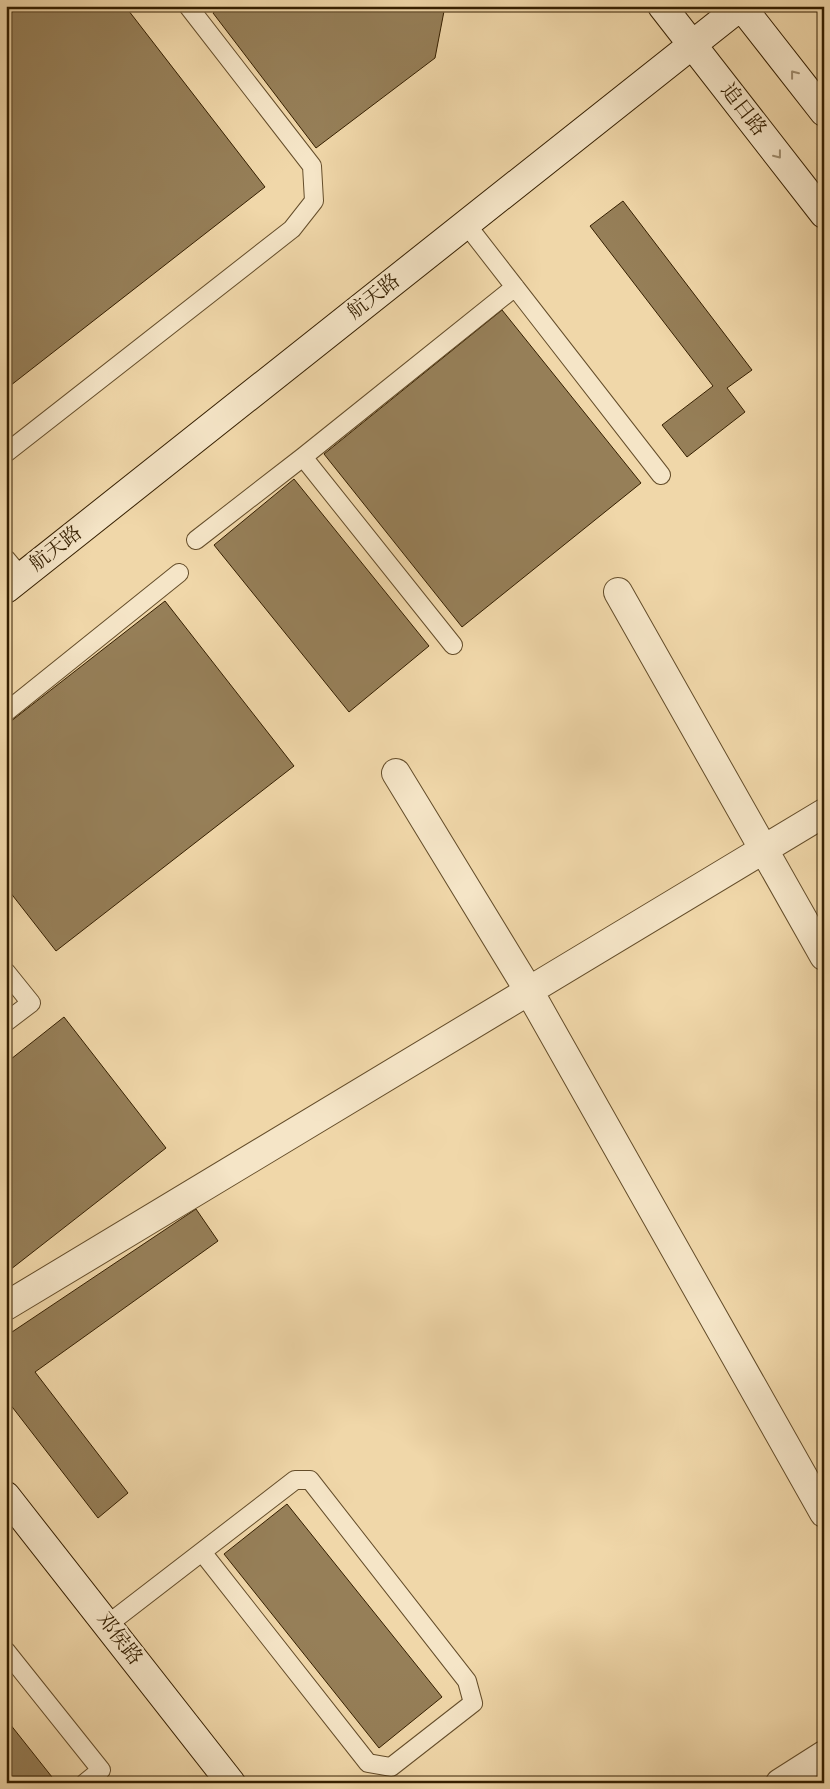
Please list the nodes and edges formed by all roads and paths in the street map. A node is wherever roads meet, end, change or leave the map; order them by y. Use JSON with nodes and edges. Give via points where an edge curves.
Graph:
{"nodes":[{"id":1,"x":662,"y":6,"type":"edge"},
{"id":2,"x":741,"y":6,"type":"edge"},
{"id":3,"x":189,"y":7,"type":"edge"},
{"id":4,"x":692,"y":45,"type":"junction"},
{"id":5,"x":824,"y":112,"type":"edge"},
{"id":6,"x":824,"y":214,"type":"edge"},
{"id":7,"x":466,"y":224,"type":"junction"},
{"id":8,"x":515,"y":288,"type":"junction"},
{"id":9,"x":6,"y":453,"type":"edge"},
{"id":10,"x":303,"y":457,"type":"junction"},
{"id":11,"x":661,"y":475,"type":"dead end"},
{"id":12,"x":196,"y":540,"type":"dead end"},
{"id":13,"x":179,"y":573,"type":"dead end"},
{"id":14,"x":11,"y":575,"type":"edge"},
{"id":15,"x":618,"y":592,"type":"dead end"},
{"id":16,"x":453,"y":645,"type":"dead end"},
{"id":17,"x":6,"y":712,"type":"edge"},
{"id":18,"x":396,"y":773,"type":"dead end"},
{"id":19,"x":824,"y":813,"type":"edge"},
{"id":20,"x":763,"y":849,"type":"junction"},
{"id":21,"x":824,"y":956,"type":"edge"},
{"id":22,"x":6,"y":972,"type":"edge"},
{"id":23,"x":529,"y":991,"type":"junction"},
{"id":24,"x":6,"y":1022,"type":"edge"},
{"id":25,"x":6,"y":1306,"type":"edge"},
{"id":26,"x":6,"y":1496,"type":"edge"},
{"id":27,"x":824,"y":1513,"type":"edge"},
{"id":28,"x":202,"y":1552,"type":"junction"},
{"id":29,"x":107,"y":1625,"type":"junction"},
{"id":30,"x":6,"y":1651,"type":"edge"},
{"id":31,"x":824,"y":1755,"type":"edge"},
{"id":32,"x":85,"y":1783,"type":"edge"},
{"id":33,"x":231,"y":1783,"type":"edge"},
{"id":34,"x":780,"y":1783,"type":"edge"}],
"edges":[{"from":1,"to":4,"type":"street","name":"追日路"},
{"from":2,"to":4,"type":"street","name":"航天路"},
{"from":5,"to":2,"type":"street","one_way":true},
{"from":3,"to":9,"type":"lane","via":[[312,166],[314,201],[292,229]]},
{"from":4,"to":6,"type":"street","name":"追日路","one_way":true},
{"from":4,"to":7,"type":"street","name":"航天路"},
{"from":7,"to":8,"type":"lane"},
{"from":7,"to":14,"type":"street","name":"航天路"},
{"from":8,"to":10,"type":"lane"},
{"from":8,"to":11,"type":"lane"},
{"from":10,"to":12,"type":"lane"},
{"from":10,"to":16,"type":"lane"},
{"from":13,"to":17,"type":"lane"},
{"from":15,"to":20,"type":"street"},
{"from":18,"to":23,"type":"street"},
{"from":19,"to":20,"type":"street"},
{"from":20,"to":21,"type":"street"},
{"from":20,"to":23,"type":"street"},
{"from":22,"to":24,"type":"lane","via":[[31,1003]]},
{"from":23,"to":25,"type":"street"},
{"from":23,"to":27,"type":"street"},
{"from":26,"to":29,"type":"street","name":"邓侯路"},
{"from":28,"to":28,"type":"lane","via":[[295,1480],[310,1480],[468,1681],[473,1703],[391,1766],[368,1763]]},
{"from":28,"to":29,"type":"lane"},
{"from":29,"to":33,"type":"street","name":"邓侯路"},
{"from":30,"to":32,"type":"lane","via":[[101,1770]]},
{"from":31,"to":34,"type":"street"}]}
